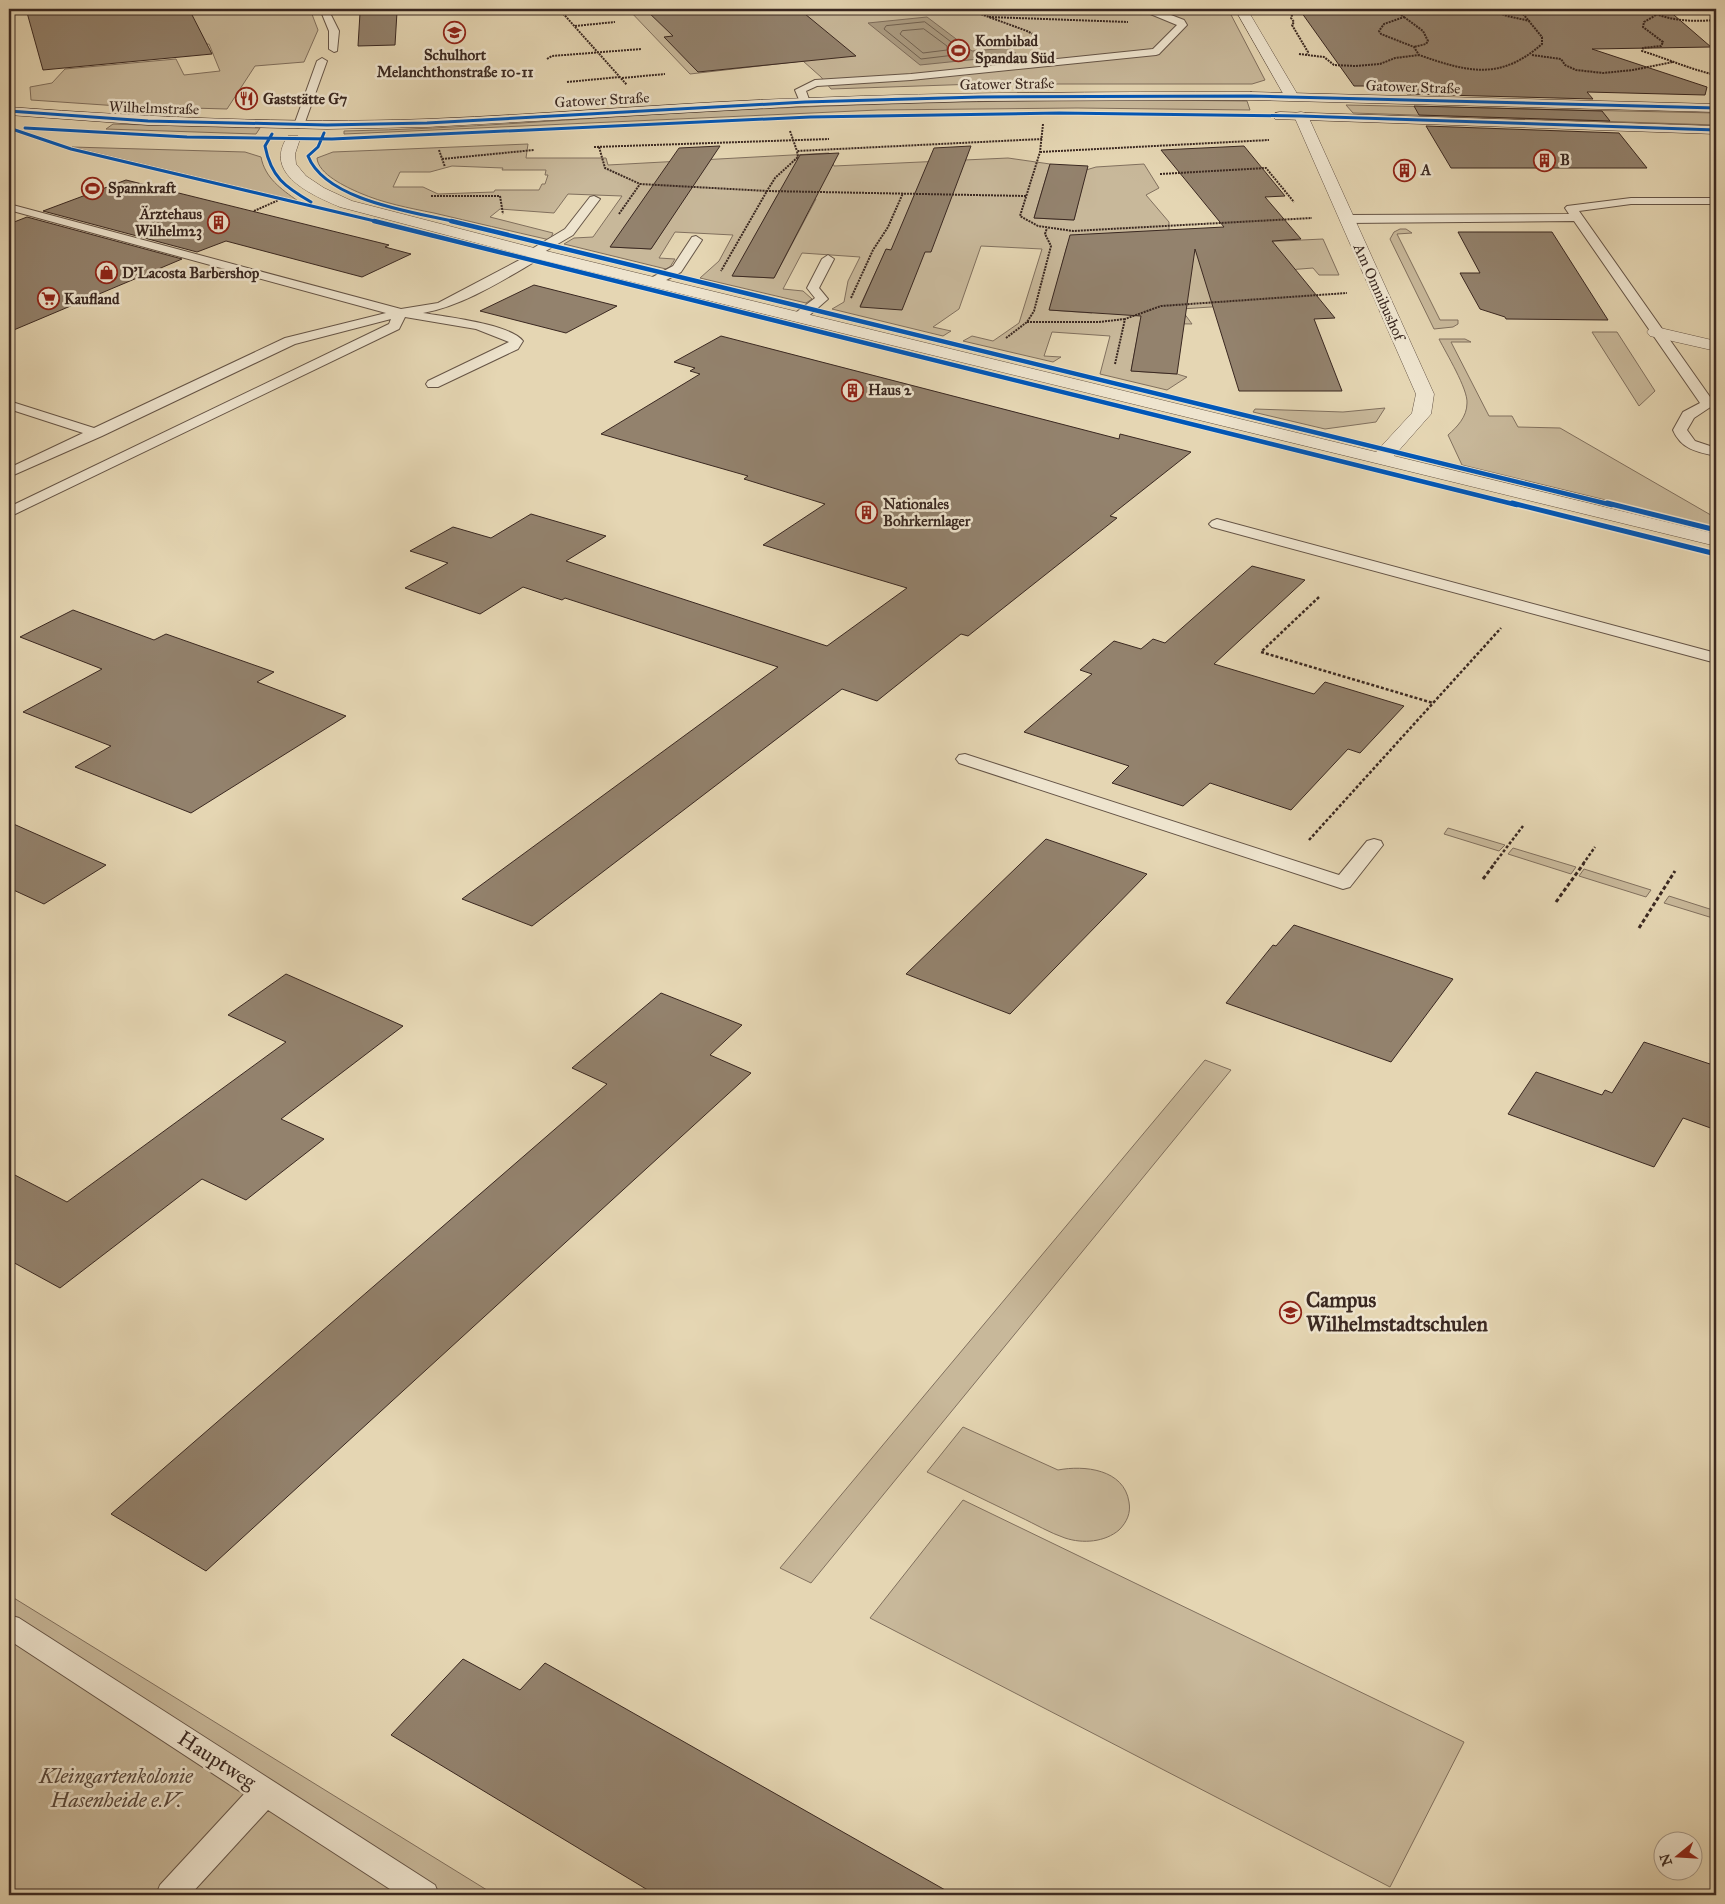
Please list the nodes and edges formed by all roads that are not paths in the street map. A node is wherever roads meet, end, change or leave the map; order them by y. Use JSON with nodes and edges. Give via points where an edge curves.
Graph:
{"nodes":[{"id":1,"x":324,"y":9,"type":"edge"},
{"id":2,"x":1154,"y":9,"type":"edge"},
{"id":3,"x":1241,"y":9,"type":"edge"},
{"id":4,"x":334,"y":49,"type":"dead end"},
{"id":5,"x":322,"y":61,"type":"dead end"},
{"id":6,"x":1292,"y":97,"type":"junction"},
{"id":7,"x":805,"y":102,"type":"junction"},
{"id":8,"x":1716,"y":108,"type":"edge"},
{"id":9,"x":9,"y":111,"type":"edge"},
{"id":10,"x":1302,"y":116,"type":"junction"},
{"id":11,"x":106,"y":119,"type":"junction"},
{"id":12,"x":9,"y":127,"type":"edge"},
{"id":13,"x":1716,"y":130,"type":"edge"},
{"id":14,"x":296,"y":132,"type":"junction"},
{"id":15,"x":87,"y":133,"type":"junction"},
{"id":16,"x":594,"y":199,"type":"dead end"},
{"id":17,"x":1716,"y":201,"type":"edge"},
{"id":18,"x":9,"y":207,"type":"edge"},
{"id":19,"x":1344,"y":213,"type":"junction"},
{"id":20,"x":1575,"y":213,"type":"junction"},
{"id":21,"x":696,"y":240,"type":"dead end"},
{"id":22,"x":537,"y":253,"type":"junction"},
{"id":23,"x":828,"y":259,"type":"dead end"},
{"id":24,"x":504,"y":275,"type":"junction"},
{"id":25,"x":653,"y":282,"type":"junction"},
{"id":26,"x":401,"y":313,"type":"junction"},
{"id":27,"x":799,"y":317,"type":"junction"},
{"id":28,"x":1656,"y":332,"type":"junction"},
{"id":29,"x":1716,"y":346,"type":"edge"},
{"id":30,"x":434,"y":384,"type":"dead end"},
{"id":31,"x":9,"y":405,"type":"edge"},
{"id":32,"x":96,"y":433,"type":"junction"},
{"id":33,"x":1716,"y":452,"type":"edge"},
{"id":34,"x":1382,"y":458,"type":"junction"},
{"id":35,"x":9,"y":473,"type":"edge"},
{"id":36,"x":9,"y":513,"type":"edge"},
{"id":37,"x":1217,"y":524,"type":"dead end"},
{"id":38,"x":1716,"y":540,"type":"edge"},
{"id":39,"x":1716,"y":658,"type":"edge"},
{"id":40,"x":965,"y":759,"type":"dead end"},
{"id":41,"x":1374,"y":845,"type":"dead end"},
{"id":42,"x":9,"y":1626,"type":"edge"},
{"id":43,"x":266,"y":1792,"type":"junction"},
{"id":44,"x":172,"y":1895,"type":"edge"},
{"id":45,"x":424,"y":1895,"type":"edge"}],
"edges":[{"from":1,"to":4,"type":"lane","via":[[334,31]]},
{"from":2,"to":7,"type":"lane","via":[[1151,11],[1182,24],[1156,52],[911,77],[815,83],[800,90]]},
{"from":3,"to":6,"type":"main road"},
{"from":5,"to":14,"type":"lane"},
{"from":6,"to":7,"type":"main road","name":"Gatower Straße","via":[[988,96]]},
{"from":6,"to":8,"type":"main road","name":"Gatower Straße"},
{"from":6,"to":10,"type":"main road"},
{"from":7,"to":14,"type":"main road","name":"Gatower Straße"},
{"from":9,"to":11,"type":"main road","name":"Wilhelmstraße"},
{"from":10,"to":13,"type":"main road","name":"Gatower Straße"},
{"from":10,"to":14,"type":"main road","name":"Gatower Straße","via":[[1059,113],[852,116],[447,135]]},
{"from":10,"to":19,"type":"main road","name":"Am Omnibushof"},
{"from":11,"to":14,"type":"main road","name":"Wilhelmstraße"},
{"from":11,"to":15,"type":"main road"},
{"from":12,"to":15,"type":"main road","name":"Wilhelmstraße"},
{"from":14,"to":15,"type":"main road","name":"Wilhelmstraße","via":[[187,137]]},
{"from":14,"to":22,"type":"main road","via":[[287,155],[291,168],[317,191],[346,204]]},
{"from":16,"to":22,"type":"lane","via":[[569,232]]},
{"from":17,"to":20,"type":"lane","via":[[1631,201]]},
{"from":18,"to":26,"type":"lane"},
{"from":19,"to":20,"type":"lane"},
{"from":19,"to":34,"type":"main road","name":"Am Omnibushof","via":[[1425,394],[1421,414]]},
{"from":20,"to":28,"type":"lane"},
{"from":21,"to":25,"type":"lane","via":[[677,269]]},
{"from":22,"to":24,"type":"lane"},
{"from":22,"to":25,"type":"main road"},
{"from":23,"to":27,"type":"lane","via":[[813,288],[822,299]]},
{"from":24,"to":26,"type":"lane","via":[[441,306]]},
{"from":24,"to":26,"type":"lane","via":[[460,283]]},
{"from":25,"to":27,"type":"main road"},
{"from":26,"to":30,"type":"lane","via":[[478,326],[516,341],[513,346]]},
{"from":26,"to":32,"type":"lane","via":[[290,341]]},
{"from":26,"to":36,"type":"lane","via":[[394,326]]},
{"from":27,"to":34,"type":"main road"},
{"from":28,"to":29,"type":"main road"},
{"from":28,"to":33,"type":"lane","via":[[1708,404],[1688,416],[1680,430],[1682,436],[1691,446]]},
{"from":31,"to":32,"type":"lane"},
{"from":32,"to":35,"type":"lane"},
{"from":34,"to":38,"type":"main road"},
{"from":37,"to":39,"type":"lane"},
{"from":40,"to":41,"type":"lane","via":[[1343,883]]},
{"from":42,"to":43,"type":"lane","name":"Hauptweg"},
{"from":43,"to":44,"type":"lane"},
{"from":43,"to":45,"type":"lane","name":"Hauptweg"}]}
